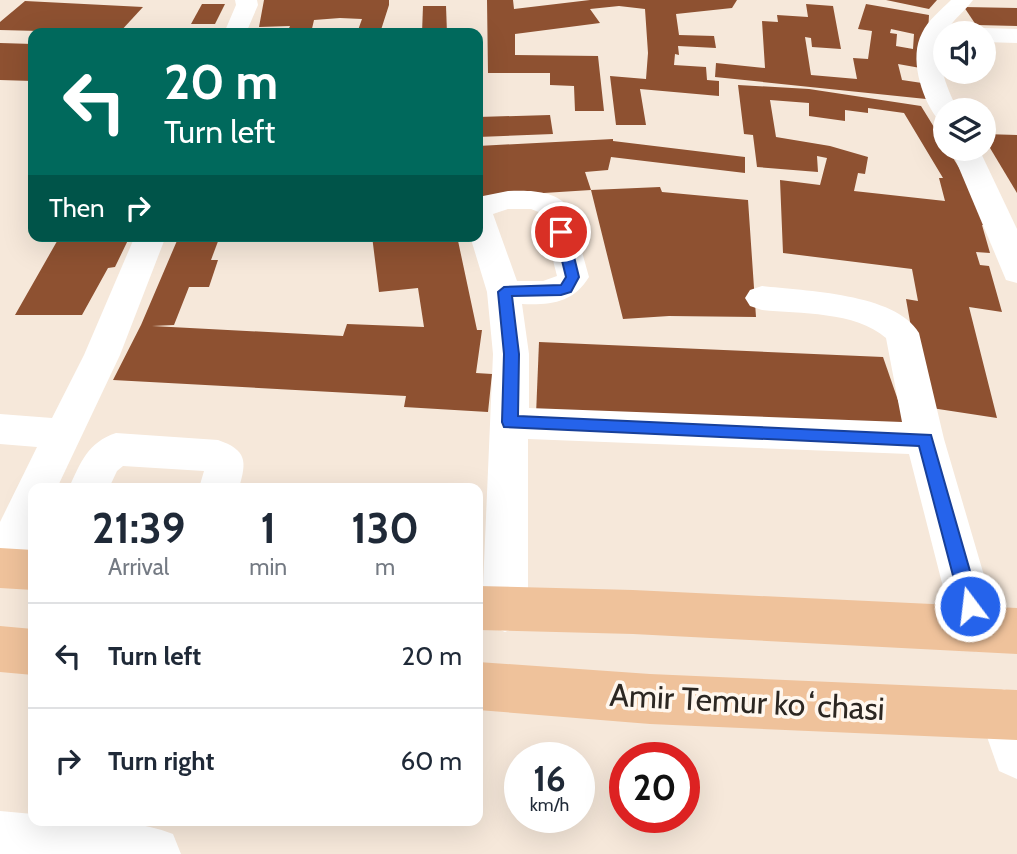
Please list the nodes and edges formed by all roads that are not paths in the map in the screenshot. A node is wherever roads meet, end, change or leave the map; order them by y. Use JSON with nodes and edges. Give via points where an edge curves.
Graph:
{"nodes":[{"id":1,"x":246,"y":0,"type":"edge"},
{"id":2,"x":962,"y":0,"type":"edge"},
{"id":3,"x":948,"y":21,"type":"edge"},
{"id":4,"x":237,"y":28,"type":"edge"},
{"id":5,"x":996,"y":35,"type":"edge"},
{"id":6,"x":1017,"y":36,"type":"edge"},
{"id":7,"x":933,"y":48,"type":"edge"},
{"id":8,"x":933,"y":74,"type":"edge"},
{"id":9,"x":972,"y":161,"type":"edge"},
{"id":10,"x":1008,"y":223,"type":"edge"},
{"id":11,"x":148,"y":242,"type":"edge"},
{"id":12,"x":1017,"y":272,"type":"edge"},
{"id":13,"x":504,"y":292,"type":"dead end"},
{"id":14,"x":762,"y":298,"type":"dead end"},
{"id":15,"x":510,"y":422,"type":"junction"},
{"id":16,"x":0,"y":429,"type":"edge"},
{"id":17,"x":63,"y":433,"type":"junction"},
{"id":18,"x":926,"y":439,"type":"junction"},
{"id":19,"x":40,"y":483,"type":"edge"},
{"id":20,"x":91,"y":483,"type":"edge"},
{"id":21,"x":220,"y":483,"type":"edge"},
{"id":22,"x":28,"y":509,"type":"edge"},
{"id":23,"x":0,"y":568,"type":"edge"},
{"id":24,"x":28,"y":570,"type":"edge"},
{"id":25,"x":491,"y":609,"type":"edge"},
{"id":26,"x":997,"y":630,"type":"edge"},
{"id":27,"x":0,"y":649,"type":"edge"},
{"id":28,"x":28,"y":652,"type":"edge"},
{"id":29,"x":483,"y":686,"type":"edge"},
{"id":30,"x":1013,"y":727,"type":"edge"},
{"id":31,"x":0,"y":838,"type":"edge"},
{"id":32,"x":153,"y":854,"type":"edge"}],
"edges":[{"from":1,"to":4,"type":"street"},
{"from":2,"to":3,"type":"street"},
{"from":5,"to":6,"type":"street"},
{"from":7,"to":8,"type":"street","via":[[929,57]]},
{"from":9,"to":10,"type":"street"},
{"from":10,"to":12,"type":"street"},
{"from":11,"to":17,"type":"street","via":[[102,355]]},
{"from":13,"to":15,"type":"street","via":[[511,354]]},
{"from":14,"to":18,"type":"street","via":[[869,313],[895,324],[902,333]]},
{"from":15,"to":18,"type":"street"},
{"from":15,"to":25,"type":"street"},
{"from":16,"to":17,"type":"street"},
{"from":17,"to":19,"type":"street"},
{"from":18,"to":26,"type":"street"},
{"from":20,"to":21,"type":"street","via":[[102,460],[116,449],[218,456],[225,468]]},
{"from":22,"to":23,"type":"street"},
{"from":23,"to":24,"type":"main road"},
{"from":25,"to":26,"type":"main road"},
{"from":27,"to":28,"type":"main road"},
{"from":29,"to":30,"type":"main road","name":"Amir Temur koʻchasi"},
{"from":31,"to":32,"type":"street"}]}
